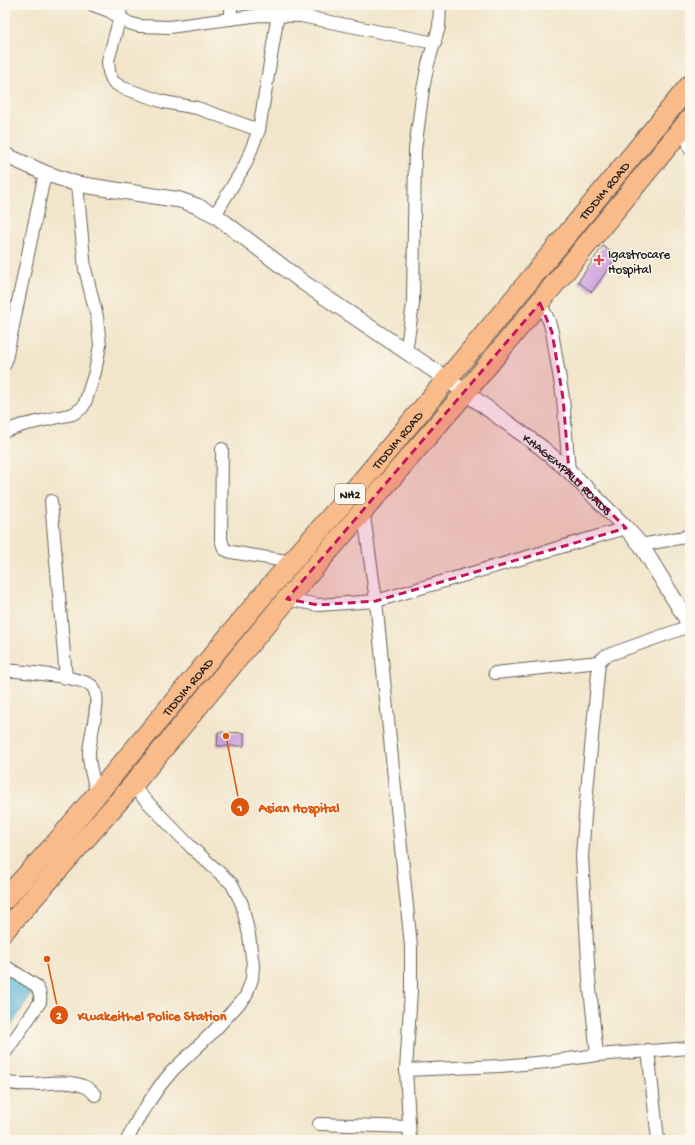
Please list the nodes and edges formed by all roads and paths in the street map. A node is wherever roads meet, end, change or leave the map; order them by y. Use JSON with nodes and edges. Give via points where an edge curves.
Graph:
{"nodes":[{"id":1,"x":93,"y":5,"type":"edge"},
{"id":2,"x":121,"y":5,"type":"edge"},
{"id":3,"x":231,"y":5,"type":"edge"},
{"id":4,"x":440,"y":5,"type":"edge"},
{"id":5,"x":305,"y":11,"type":"edge"},
{"id":6,"x":278,"y":14,"type":"junction"},
{"id":7,"x":120,"y":18,"type":"junction"},
{"id":8,"x":231,"y":19,"type":"junction"},
{"id":9,"x":435,"y":43,"type":"junction"},
{"id":10,"x":690,"y":85,"type":"edge"},
{"id":11,"x":687,"y":123,"type":"edge"},
{"id":12,"x":259,"y":130,"type":"junction"},
{"id":13,"x":690,"y":149,"type":"edge"},
{"id":14,"x":5,"y":155,"type":"edge"},
{"id":15,"x":45,"y":173,"type":"junction"},
{"id":16,"x":77,"y":184,"type":"junction"},
{"id":17,"x":215,"y":215,"type":"junction"},
{"id":18,"x":540,"y":303,"type":"junction"},
{"id":19,"x":10,"y":320,"type":"edge"},
{"id":20,"x":406,"y":352,"type":"junction"},
{"id":21,"x":5,"y":364,"type":"edge"},
{"id":22,"x":447,"y":379,"type":"junction"},
{"id":23,"x":465,"y":393,"type":"junction"},
{"id":24,"x":5,"y":431,"type":"edge"},
{"id":25,"x":222,"y":449,"type":"dead end"},
{"id":26,"x":569,"y":471,"type":"junction"},
{"id":27,"x":51,"y":501,"type":"dead end"},
{"id":28,"x":363,"y":509,"type":"junction"},
{"id":29,"x":626,"y":528,"type":"junction"},
{"id":30,"x":690,"y":536,"type":"edge"},
{"id":31,"x":641,"y":545,"type":"junction"},
{"id":32,"x":292,"y":562,"type":"junction"},
{"id":33,"x":287,"y":599,"type":"junction"},
{"id":34,"x":376,"y":601,"type":"junction"},
{"id":35,"x":690,"y":626,"type":"edge"},
{"id":36,"x":599,"y":662,"type":"junction"},
{"id":37,"x":5,"y":670,"type":"edge"},
{"id":38,"x":495,"y":673,"type":"dead end"},
{"id":39,"x":66,"y":678,"type":"junction"},
{"id":40,"x":132,"y":786,"type":"junction"},
{"id":41,"x":97,"y":794,"type":"junction"},
{"id":42,"x":5,"y":899,"type":"edge"},
{"id":43,"x":5,"y":930,"type":"edge"},
{"id":44,"x":5,"y":966,"type":"edge"},
{"id":45,"x":690,"y":1048,"type":"edge"},
{"id":46,"x":648,"y":1050,"type":"junction"},
{"id":47,"x":5,"y":1053,"type":"edge"},
{"id":48,"x":598,"y":1055,"type":"junction"},
{"id":49,"x":406,"y":1070,"type":"junction"},
{"id":50,"x":5,"y":1082,"type":"edge"},
{"id":51,"x":95,"y":1095,"type":"dead end"},
{"id":52,"x":319,"y":1124,"type":"dead end"},
{"id":53,"x":409,"y":1127,"type":"junction"},
{"id":54,"x":127,"y":1140,"type":"edge"},
{"id":55,"x":410,"y":1140,"type":"edge"},
{"id":56,"x":658,"y":1140,"type":"edge"}],
"edges":[{"from":1,"to":7,"type":"street"},
{"from":2,"to":7,"type":"street"},
{"from":3,"to":8,"type":"street"},
{"from":4,"to":9,"type":"street"},
{"from":5,"to":6,"type":"street"},
{"from":5,"to":9,"type":"street"},
{"from":6,"to":8,"type":"street"},
{"from":6,"to":12,"type":"street"},
{"from":7,"to":8,"type":"street","via":[[129,23],[169,27]]},
{"from":7,"to":12,"type":"street","via":[[108,61],[113,82],[164,102],[197,108]]},
{"from":9,"to":20,"type":"street","via":[[423,89],[415,150],[413,304]]},
{"from":10,"to":22,"type":"highway","name":"TIDDIM ROAD","number":"NH2"},
{"from":11,"to":13,"type":"street"},
{"from":11,"to":18,"type":"highway","name":"TIDDIM ROAD","number":"NH2"},
{"from":12,"to":17,"type":"street","via":[[245,165]]},
{"from":14,"to":15,"type":"street","name":"KHAGEMPALLI ROADS"},
{"from":15,"to":16,"type":"street","name":"KHAGEMPALLI ROADS"},
{"from":15,"to":19,"type":"street"},
{"from":16,"to":17,"type":"street","name":"KHAGEMPALLI ROADS","via":[[180,200]]},
{"from":16,"to":24,"type":"street","via":[[85,269],[99,333],[99,354],[95,372],[85,403],[78,412]]},
{"from":17,"to":20,"type":"street","name":"KHAGEMPALLI ROADS","via":[[304,283]]},
{"from":18,"to":23,"type":"highway","name":"TIDDIM ROAD","number":"NH2"},
{"from":18,"to":26,"type":"street","via":[[549,322],[553,339],[563,398]]},
{"from":19,"to":21,"type":"street"},
{"from":20,"to":22,"type":"street","name":"KHAGEMPALLI ROADS"},
{"from":22,"to":23,"type":"street","name":"KHAGEMPALLI ROADS"},
{"from":22,"to":32,"type":"highway","name":"TIDDIM ROAD","number":"NH2"},
{"from":23,"to":26,"type":"street","name":"KHAGEMPALLI ROADS","via":[[542,448]]},
{"from":23,"to":28,"type":"highway","name":"TIDDIM ROAD","number":"NH2"},
{"from":25,"to":32,"type":"street","via":[[221,539],[224,549]]},
{"from":26,"to":29,"type":"street","name":"KHAGEMPALLI ROADS"},
{"from":27,"to":39,"type":"street"},
{"from":28,"to":33,"type":"highway","name":"TIDDIM ROAD","number":"NH2"},
{"from":28,"to":34,"type":"street"},
{"from":29,"to":31,"type":"street","name":"KHAGEMPALLI ROADS"},
{"from":29,"to":34,"type":"street"},
{"from":30,"to":31,"type":"street"},
{"from":31,"to":35,"type":"street","name":"KHAGEMPALLI ROADS"},
{"from":32,"to":41,"type":"highway","name":"TIDDIM ROAD","number":"NH2"},
{"from":33,"to":34,"type":"street","via":[[318,605]]},
{"from":33,"to":40,"type":"highway","name":"TIDDIM ROAD","number":"NH2"},
{"from":34,"to":49,"type":"street","via":[[411,946]]},
{"from":35,"to":36,"type":"street","via":[[605,656]]},
{"from":36,"to":38,"type":"street"},
{"from":36,"to":48,"type":"street","via":[[582,857],[589,979]]},
{"from":37,"to":39,"type":"street"},
{"from":39,"to":41,"type":"street","via":[[86,683],[93,687],[97,694],[89,755]]},
{"from":40,"to":43,"type":"highway","name":"TIDDIM ROAD","number":"NH2"},
{"from":40,"to":54,"type":"street","via":[[191,847],[232,884],[242,904],[253,965],[252,979],[246,996],[173,1070],[140,1115]]},
{"from":41,"to":42,"type":"highway","name":"TIDDIM ROAD","number":"NH2"},
{"from":44,"to":47,"type":"street","via":[[38,988],[41,998]]},
{"from":45,"to":46,"type":"street"},
{"from":46,"to":48,"type":"street"},
{"from":46,"to":56,"type":"street"},
{"from":48,"to":49,"type":"street","via":[[500,1066]]},
{"from":49,"to":53,"type":"street"},
{"from":50,"to":51,"type":"street","via":[[77,1084]]},
{"from":52,"to":53,"type":"street"},
{"from":53,"to":55,"type":"street"}]}
